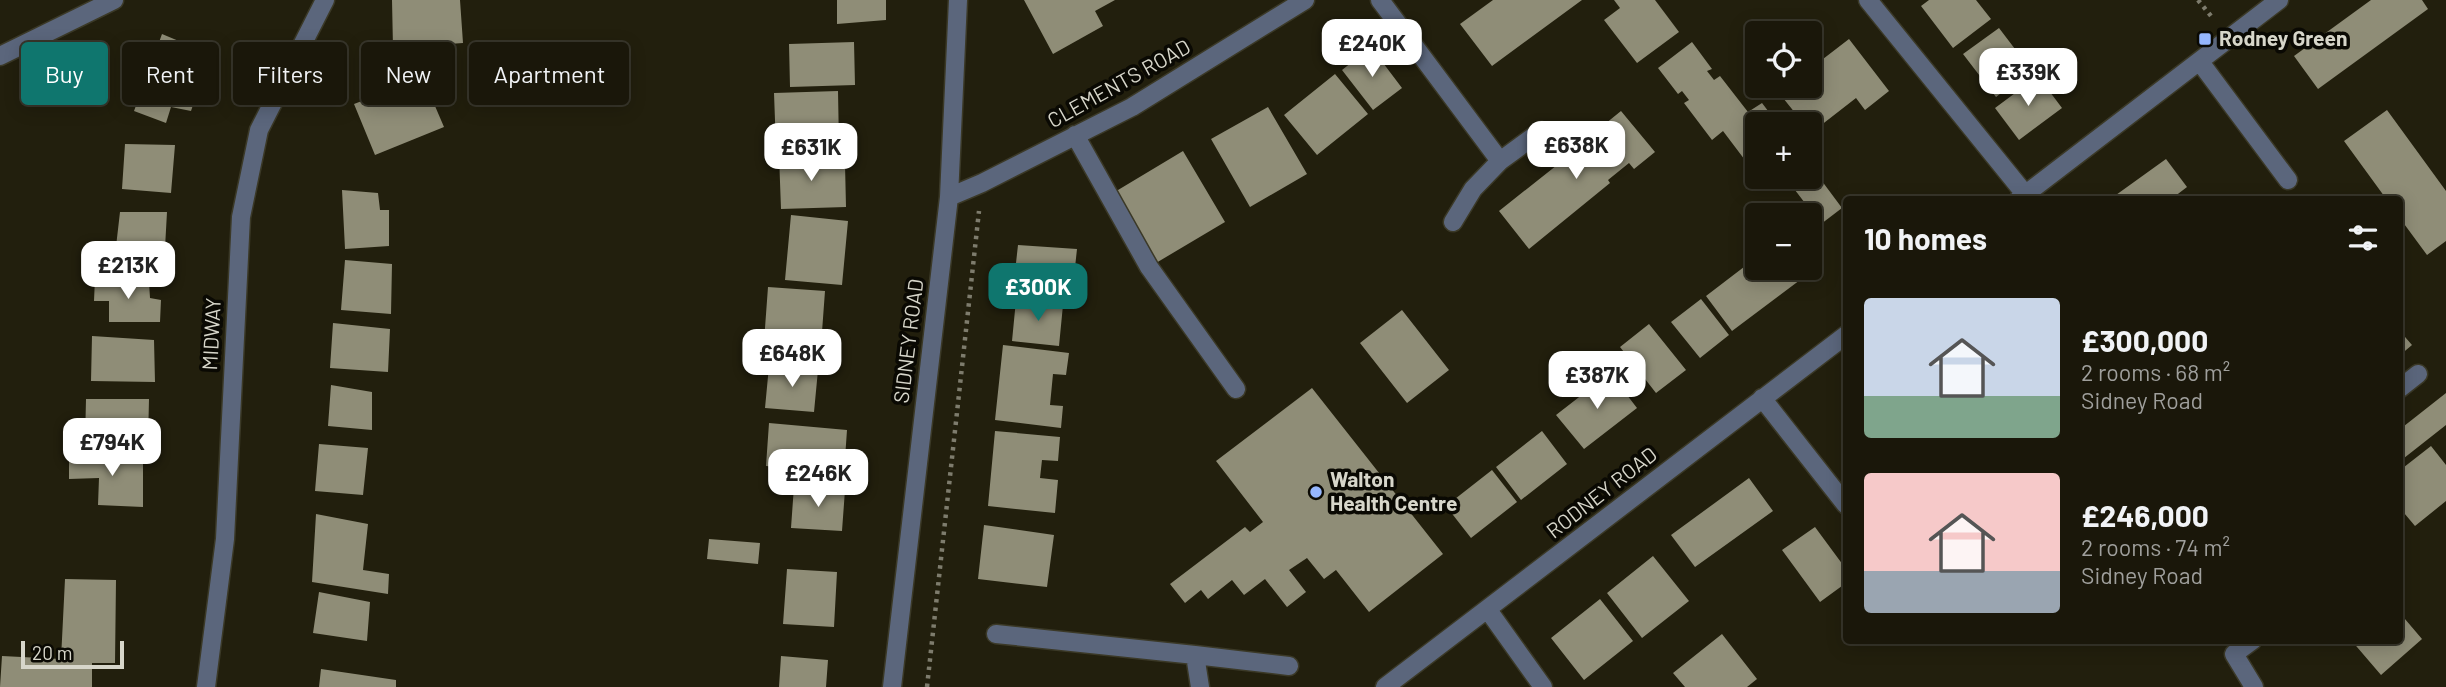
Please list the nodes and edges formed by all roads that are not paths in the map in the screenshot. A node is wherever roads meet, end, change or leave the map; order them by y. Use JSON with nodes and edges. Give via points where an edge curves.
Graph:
{"nodes":[{"id":1,"x":114,"y":0,"type":"edge"},
{"id":2,"x":325,"y":0,"type":"edge"},
{"id":3,"x":958,"y":0,"type":"edge"},
{"id":4,"x":1305,"y":0,"type":"edge"},
{"id":5,"x":1380,"y":0,"type":"edge"},
{"id":6,"x":1868,"y":0,"type":"edge"},
{"id":7,"x":2279,"y":0,"type":"edge"},
{"id":8,"x":0,"y":56,"type":"edge"},
{"id":9,"x":2200,"y":62,"type":"junction"},
{"id":10,"x":1541,"y":131,"type":"dead end"},
{"id":11,"x":1075,"y":135,"type":"junction"},
{"id":12,"x":1500,"y":162,"type":"junction"},
{"id":13,"x":2288,"y":180,"type":"dead end"},
{"id":14,"x":2021,"y":196,"type":"edge"},
{"id":15,"x":2023,"y":196,"type":"edge"},
{"id":16,"x":949,"y":197,"type":"junction"},
{"id":17,"x":1453,"y":222,"type":"dead end"},
{"id":18,"x":1843,"y":337,"type":"edge"},
{"id":19,"x":2418,"y":374,"type":"dead end"},
{"id":20,"x":2403,"y":386,"type":"edge"},
{"id":21,"x":1237,"y":389,"type":"dead end"},
{"id":22,"x":1762,"y":398,"type":"junction"},
{"id":23,"x":1843,"y":501,"type":"edge"},
{"id":24,"x":1488,"y":610,"type":"junction"},
{"id":25,"x":996,"y":634,"type":"dead end"},
{"id":26,"x":2247,"y":644,"type":"edge"},
{"id":27,"x":1195,"y":655,"type":"junction"},
{"id":28,"x":1289,"y":666,"type":"dead end"},
{"id":29,"x":206,"y":687,"type":"edge"},
{"id":30,"x":892,"y":687,"type":"edge"},
{"id":31,"x":1200,"y":687,"type":"edge"},
{"id":32,"x":1385,"y":687,"type":"edge"},
{"id":33,"x":1544,"y":687,"type":"edge"},
{"id":34,"x":2254,"y":687,"type":"edge"}],
"edges":[{"from":1,"to":8,"type":"street"},
{"from":2,"to":29,"type":"street","name":"MIDWAY","via":[[259,130],[240,217],[225,539]]},
{"from":3,"to":16,"type":"street","name":"SIDNEY ROAD"},
{"from":4,"to":11,"type":"street","name":"CLEMENTS ROAD","via":[[1132,107]]},
{"from":5,"to":12,"type":"street"},
{"from":6,"to":14,"type":"street"},
{"from":7,"to":9,"type":"street"},
{"from":9,"to":13,"type":"street"},
{"from":9,"to":15,"type":"street"},
{"from":10,"to":12,"type":"street"},
{"from":11,"to":16,"type":"street","name":"CLEMENTS ROAD"},
{"from":11,"to":21,"type":"street","via":[[1149,267]]},
{"from":12,"to":17,"type":"street","via":[[1473,189]]},
{"from":16,"to":30,"type":"street","name":"SIDNEY ROAD"},
{"from":18,"to":22,"type":"street","name":"RODNEY ROAD"},
{"from":19,"to":20,"type":"street"},
{"from":22,"to":23,"type":"street"},
{"from":22,"to":24,"type":"street","name":"RODNEY ROAD"},
{"from":24,"to":32,"type":"street","name":"RODNEY ROAD"},
{"from":24,"to":33,"type":"street"},
{"from":25,"to":27,"type":"street"},
{"from":26,"to":34,"type":"street","via":[[2234,653]]},
{"from":27,"to":28,"type":"street"},
{"from":27,"to":31,"type":"street"}]}
